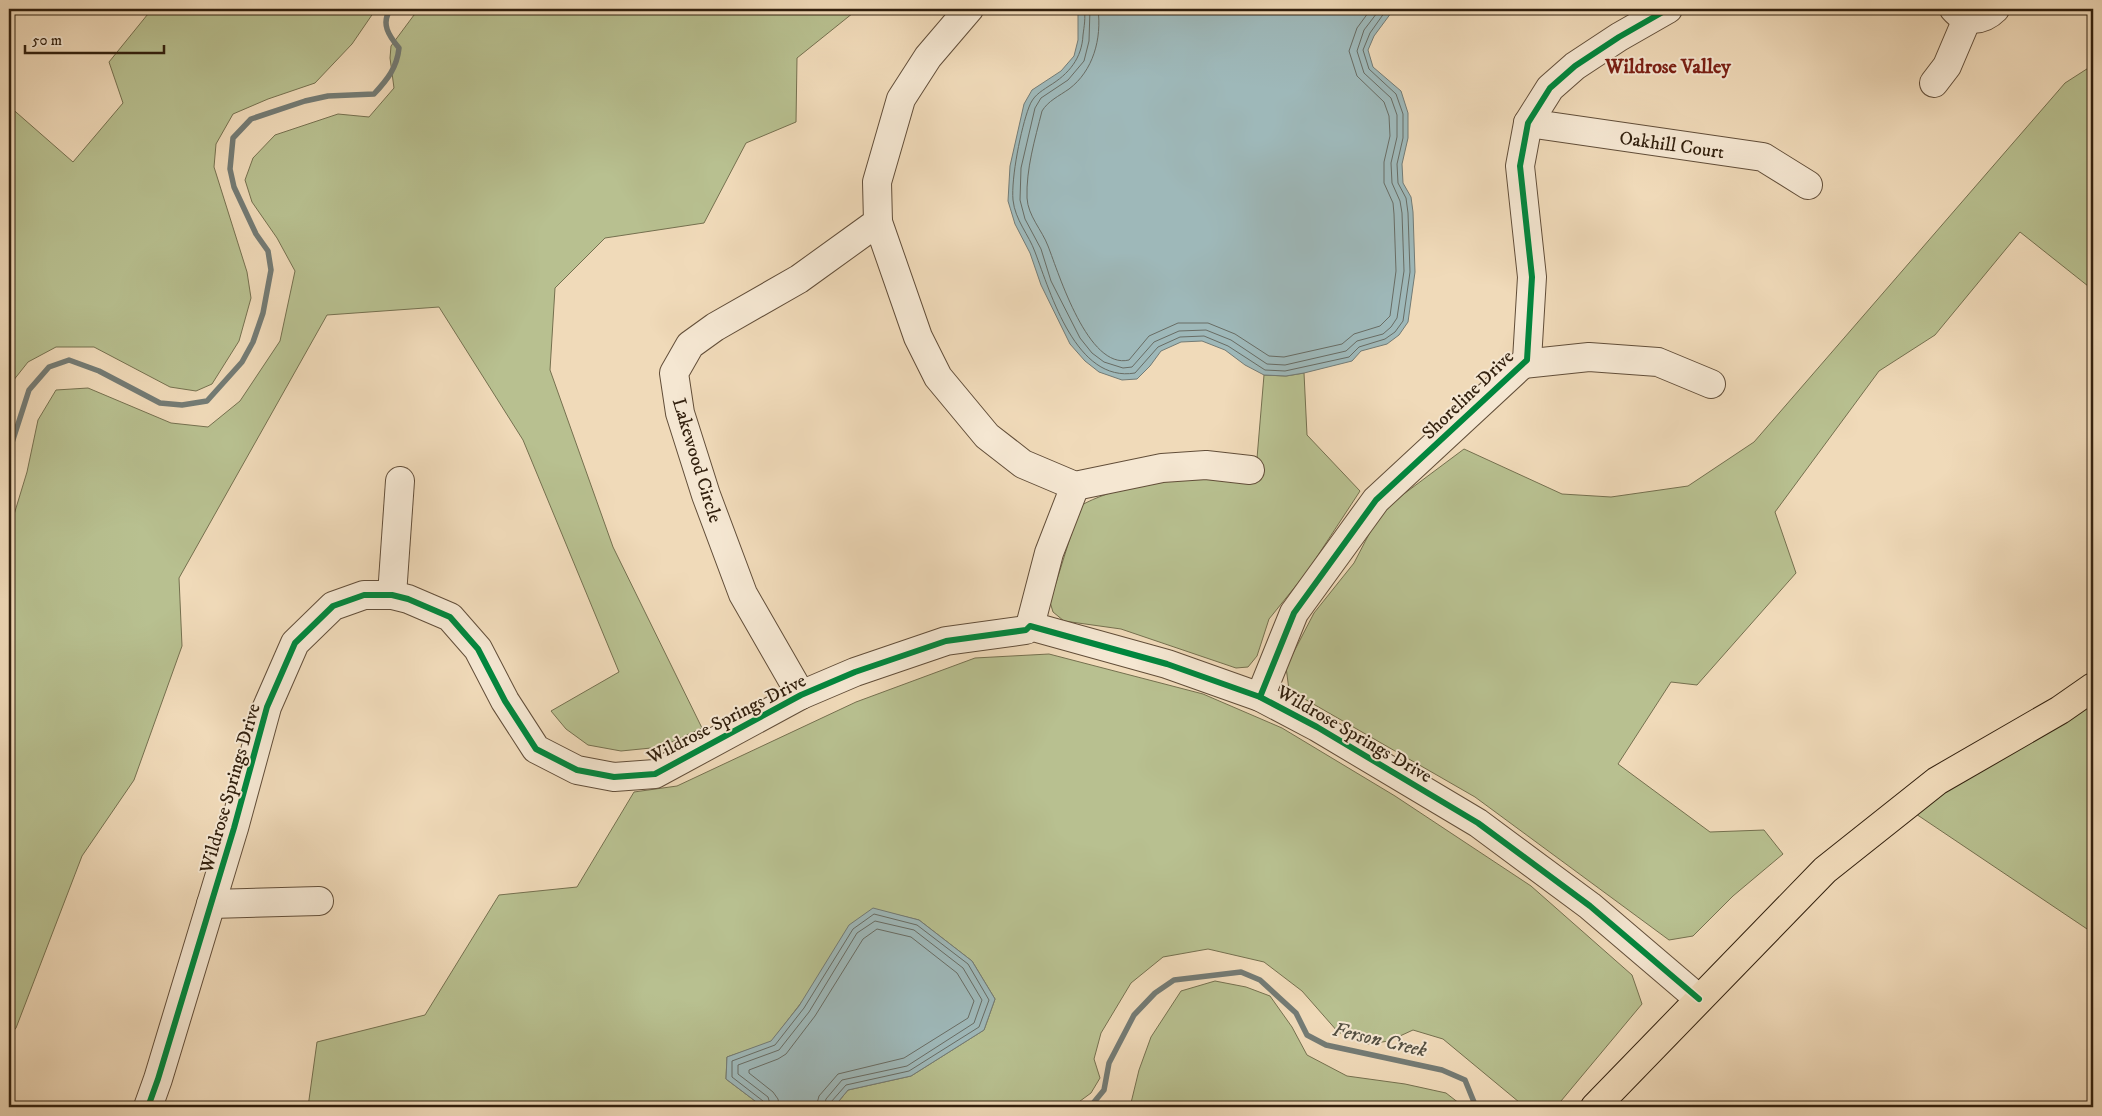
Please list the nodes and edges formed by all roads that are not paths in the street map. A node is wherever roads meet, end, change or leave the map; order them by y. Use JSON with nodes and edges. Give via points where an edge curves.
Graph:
{"nodes":[{"id":1,"x":970,"y":9,"type":"edge"},
{"id":2,"x":1668,"y":9,"type":"edge"},
{"id":3,"x":1995,"y":9,"type":"edge"},
{"id":4,"x":1961,"y":14,"type":"edge"},
{"id":5,"x":1934,"y":83,"type":"dead end"},
{"id":6,"x":1528,"y":123,"type":"junction"},
{"id":7,"x":1808,"y":185,"type":"dead end"},
{"id":8,"x":878,"y":222,"type":"junction"},
{"id":9,"x":1523,"y":364,"type":"junction"},
{"id":10,"x":1711,"y":384,"type":"dead end"},
{"id":11,"x":1250,"y":470,"type":"dead end"},
{"id":12,"x":400,"y":481,"type":"dead end"},
{"id":13,"x":1075,"y":486,"type":"junction"},
{"id":14,"x":392,"y":595,"type":"junction"},
{"id":15,"x":1030,"y":626,"type":"junction"},
{"id":16,"x":2093,"y":687,"type":"edge"},
{"id":17,"x":801,"y":695,"type":"junction"},
{"id":18,"x":1260,"y":696,"type":"junction"},
{"id":19,"x":319,"y":901,"type":"dead end"},
{"id":20,"x":210,"y":904,"type":"junction"},
{"id":21,"x":1699,"y":999,"type":"junction"},
{"id":22,"x":148,"y":1107,"type":"edge"},
{"id":23,"x":1595,"y":1107,"type":"edge"}],
"edges":[{"from":1,"to":8,"type":"street","via":[[928,57],[901,99],[878,182]]},
{"from":2,"to":6,"type":"street","name":"Shoreline Drive","via":[[1575,66],[1550,88]]},
{"from":3,"to":4,"type":"street","via":[[1979,20]]},
{"from":4,"to":5,"type":"street","via":[[1947,66]]},
{"from":6,"to":7,"type":"street","name":"Oakhill Court","via":[[1763,157]]},
{"from":6,"to":9,"type":"street","name":"Shoreline Drive","via":[[1520,166],[1532,278],[1527,360]]},
{"from":8,"to":13,"type":"street","via":[[918,337],[938,377],[987,436],[1023,464]]},
{"from":8,"to":17,"type":"street","name":"Lakewood Circle","via":[[798,280],[715,327],[690,345],[674,373],[680,413],[743,594]]},
{"from":9,"to":10,"type":"street","via":[[1589,357],[1658,362]]},
{"from":9,"to":18,"type":"street","name":"Shoreline Drive","via":[[1376,500],[1294,612]]},
{"from":11,"to":13,"type":"street","via":[[1206,465],[1162,468]]},
{"from":12,"to":14,"type":"street"},
{"from":13,"to":15,"type":"street","via":[[1049,554]]},
{"from":14,"to":17,"type":"street","name":"Wildrose Springs Drive","via":[[450,617],[478,648],[505,701],[536,749],[577,770],[614,778],[655,774]]},
{"from":14,"to":20,"type":"street","name":"Wildrose Springs Drive","via":[[364,595],[333,606],[295,644],[268,707]]},
{"from":15,"to":17,"type":"street","name":"Wildrose Springs Drive","via":[[1026,630],[946,640]]},
{"from":15,"to":18,"type":"street","name":"Wildrose Springs Drive","via":[[1167,664]]},
{"from":16,"to":21,"type":"main road","via":[[2060,710],[1937,780],[1825,870]]},
{"from":18,"to":21,"type":"street","name":"Wildrose Springs Drive","via":[[1317,726],[1478,823],[1590,906]]},
{"from":19,"to":20,"type":"street"},
{"from":20,"to":22,"type":"street","name":"Wildrose Springs Drive"},
{"from":21,"to":23,"type":"main road"}]}
